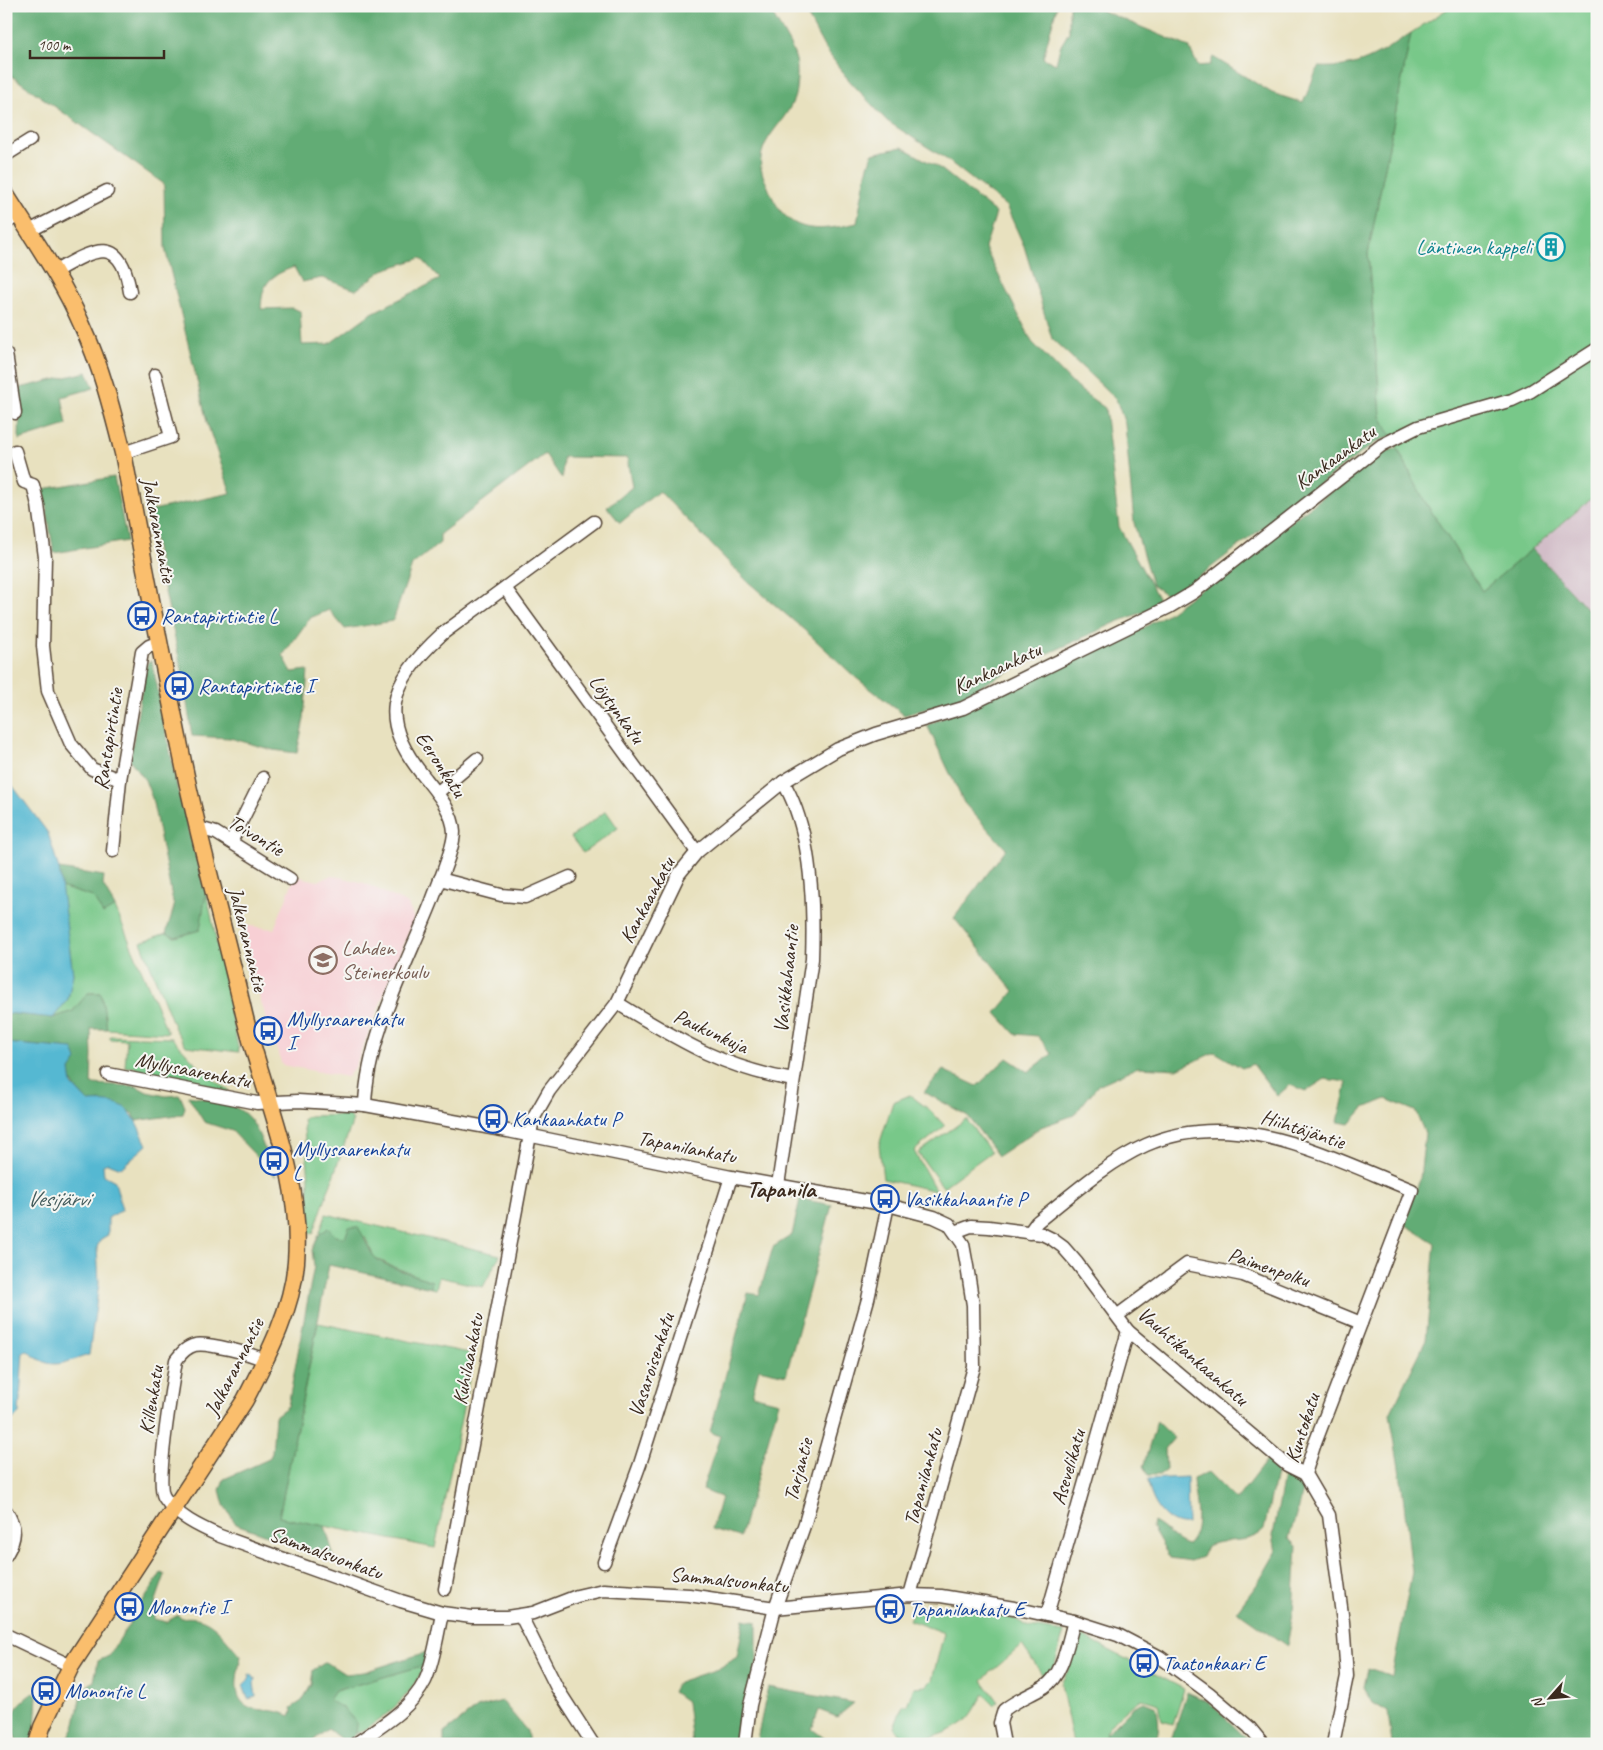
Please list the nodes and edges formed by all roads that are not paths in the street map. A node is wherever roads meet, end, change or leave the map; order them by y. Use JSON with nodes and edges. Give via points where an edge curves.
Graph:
{"nodes":[{"id":1,"x":30,"y":140,"type":"dead end"},
{"id":2,"x":6,"y":155,"type":"edge"},
{"id":3,"x":107,"y":191,"type":"dead end"},
{"id":4,"x":6,"y":196,"type":"edge"},
{"id":5,"x":12,"y":219,"type":"edge"},
{"id":6,"x":29,"y":231,"type":"junction"},
{"id":7,"x":54,"y":272,"type":"junction"},
{"id":8,"x":130,"y":292,"type":"dead end"},
{"id":9,"x":1597,"y":349,"type":"edge"},
{"id":10,"x":6,"y":354,"type":"edge"},
{"id":11,"x":155,"y":375,"type":"dead end"},
{"id":12,"x":16,"y":413,"type":"dead end"},
{"id":13,"x":15,"y":452,"type":"dead end"},
{"id":14,"x":123,"y":453,"type":"junction"},
{"id":15,"x":594,"y":522,"type":"dead end"},
{"id":16,"x":505,"y":588,"type":"junction"},
{"id":17,"x":159,"y":642,"type":"junction"},
{"id":18,"x":477,"y":758,"type":"dead end"},
{"id":19,"x":263,"y":778,"type":"dead end"},
{"id":20,"x":120,"y":780,"type":"junction"},
{"id":21,"x":783,"y":782,"type":"junction"},
{"id":22,"x":437,"y":793,"type":"junction"},
{"id":23,"x":199,"y":828,"type":"junction"},
{"id":24,"x":231,"y":842,"type":"junction"},
{"id":25,"x":113,"y":851,"type":"dead end"},
{"id":26,"x":697,"y":852,"type":"junction"},
{"id":27,"x":570,"y":876,"type":"dead end"},
{"id":28,"x":290,"y":879,"type":"dead end"},
{"id":29,"x":440,"y":879,"type":"junction"},
{"id":30,"x":617,"y":1003,"type":"junction"},
{"id":31,"x":108,"y":1074,"type":"dead end"},
{"id":32,"x":793,"y":1080,"type":"junction"},
{"id":33,"x":271,"y":1104,"type":"junction"},
{"id":34,"x":365,"y":1105,"type":"junction"},
{"id":35,"x":530,"y":1136,"type":"junction"},
{"id":36,"x":731,"y":1177,"type":"junction"},
{"id":37,"x":778,"y":1184,"type":"junction"},
{"id":38,"x":1412,"y":1190,"type":"joint"},
{"id":39,"x":888,"y":1205,"type":"junction"},
{"id":40,"x":955,"y":1232,"type":"junction"},
{"id":41,"x":1029,"y":1233,"type":"junction"},
{"id":42,"x":1118,"y":1316,"type":"junction"},
{"id":43,"x":1361,"y":1323,"type":"junction"},
{"id":44,"x":1128,"y":1331,"type":"junction"},
{"id":45,"x":266,"y":1360,"type":"junction"},
{"id":46,"x":1305,"y":1474,"type":"junction"},
{"id":47,"x":173,"y":1509,"type":"junction"},
{"id":48,"x":6,"y":1511,"type":"edge"},
{"id":49,"x":6,"y":1555,"type":"edge"},
{"id":50,"x":604,"y":1562,"type":"dead end"},
{"id":51,"x":445,"y":1589,"type":"dead end"},
{"id":52,"x":910,"y":1595,"type":"junction"},
{"id":53,"x":775,"y":1608,"type":"junction"},
{"id":54,"x":442,"y":1613,"type":"junction"},
{"id":55,"x":1047,"y":1614,"type":"junction"},
{"id":56,"x":521,"y":1616,"type":"junction"},
{"id":57,"x":1074,"y":1621,"type":"junction"},
{"id":58,"x":6,"y":1635,"type":"edge"},
{"id":59,"x":71,"y":1666,"type":"junction"},
{"id":60,"x":37,"y":1744,"type":"edge"},
{"id":61,"x":355,"y":1744,"type":"edge"},
{"id":62,"x":593,"y":1744,"type":"edge"},
{"id":63,"x":745,"y":1744,"type":"edge"},
{"id":64,"x":1004,"y":1744,"type":"edge"},
{"id":65,"x":1263,"y":1744,"type":"edge"},
{"id":66,"x":1333,"y":1744,"type":"edge"}],
"edges":[{"from":1,"to":2,"type":"street"},
{"from":3,"to":6,"type":"street"},
{"from":4,"to":5,"type":"main road","name":"Jalkarannantie"},
{"from":5,"to":6,"type":"main road","name":"Jalkarannantie"},
{"from":6,"to":7,"type":"main road","name":"Jalkarannantie"},
{"from":7,"to":8,"type":"street","via":[[74,260],[105,250],[120,258]]},
{"from":7,"to":14,"type":"main road","name":"Jalkarannantie","via":[[82,323],[96,358]]},
{"from":9,"to":21,"type":"street","name":"Kankaankatu","via":[[1512,400],[1418,427],[1382,445],[1194,592],[1170,607],[963,708],[838,749]]},
{"from":10,"to":12,"type":"street"},
{"from":11,"to":14,"type":"street","via":[[171,437]]},
{"from":13,"to":20,"type":"street","via":[[24,482],[33,485],[43,534],[43,646],[48,691],[71,744],[92,769]]},
{"from":14,"to":17,"type":"main road","name":"Jalkarannantie"},
{"from":15,"to":16,"type":"street","name":"Eeronkatu"},
{"from":16,"to":22,"type":"street","name":"Eeronkatu","via":[[442,634],[421,654],[404,677],[396,696],[395,729],[407,758]]},
{"from":16,"to":26,"type":"street","name":"Löytynkatu"},
{"from":17,"to":20,"type":"street","name":"Rantapirtintie","via":[[142,652]]},
{"from":17,"to":23,"type":"main road","name":"Jalkarannantie"},
{"from":18,"to":22,"type":"street"},
{"from":19,"to":24,"type":"street"},
{"from":20,"to":25,"type":"street","name":"Rantapirtintie"},
{"from":21,"to":26,"type":"street","name":"Kankaankatu"},
{"from":21,"to":32,"type":"street","name":"Vasikkahaantie","via":[[794,798],[800,820],[809,872],[813,927],[812,959]]},
{"from":22,"to":29,"type":"street","name":"Eeronkatu","via":[[450,813],[454,834]]},
{"from":23,"to":24,"type":"street","name":"Toivontie"},
{"from":23,"to":33,"type":"main road","name":"Jalkarannantie","via":[[248,1029]]},
{"from":24,"to":28,"type":"street","name":"Toivontie"},
{"from":26,"to":30,"type":"street","name":"Kankaankatu","via":[[679,874]]},
{"from":27,"to":29,"type":"street","via":[[525,897],[501,895]]},
{"from":29,"to":34,"type":"street","name":"Eeronkatu","via":[[378,1034],[368,1069]]},
{"from":30,"to":32,"type":"street","name":"Paukunkuja","via":[[698,1051],[738,1068]]},
{"from":30,"to":35,"type":"street","name":"Kankaankatu","via":[[540,1105],[533,1118]]},
{"from":31,"to":33,"type":"street","name":"Myllysaarenkatu"},
{"from":32,"to":37,"type":"street","name":"Vasikkahaantie"},
{"from":33,"to":34,"type":"street","name":"Tapanilankatu","via":[[298,1101]]},
{"from":33,"to":45,"type":"main road","name":"Jalkarannantie","via":[[293,1190],[296,1263],[288,1299]]},
{"from":34,"to":35,"type":"street","name":"Tapanilankatu"},
{"from":35,"to":36,"type":"street","name":"Tapanilankatu"},
{"from":35,"to":51,"type":"street","name":"Kuhilaankatu"},
{"from":36,"to":37,"type":"street","name":"Tapanilankatu"},
{"from":36,"to":50,"type":"street","name":"Vasaroisenkatu","via":[[640,1464]]},
{"from":37,"to":39,"type":"street","name":"Tapanilankatu"},
{"from":38,"to":41,"type":"street","name":"Hiihtäjäntie","via":[[1292,1143],[1246,1132],[1195,1132],[1146,1145],[1105,1169],[1037,1222]]},
{"from":38,"to":43,"type":"street","name":"Kuntokatu"},
{"from":39,"to":40,"type":"street","name":"Tapanilankatu","via":[[934,1217],[949,1224]]},
{"from":39,"to":53,"type":"street","name":"Tarjantie","via":[[868,1299],[805,1523]]},
{"from":40,"to":41,"type":"street","name":"Vauhtikankaankatu","via":[[970,1226]]},
{"from":40,"to":52,"type":"street","name":"Tapanilankatu","via":[[963,1244],[973,1305],[974,1367]]},
{"from":41,"to":42,"type":"street","name":"Vauhtikankaankatu","via":[[1042,1234],[1063,1247]]},
{"from":42,"to":43,"type":"street","name":"Paimenpolku","via":[[1187,1264],[1243,1275]]},
{"from":42,"to":44,"type":"street","name":"Vauhtikankaankatu"},
{"from":43,"to":46,"type":"street","name":"Kuntokatu"},
{"from":44,"to":46,"type":"street","name":"Vauhtikankaankatu","via":[[1287,1465]]},
{"from":44,"to":55,"type":"street","name":"Asevelikatu"},
{"from":45,"to":47,"type":"main road","name":"Jalkarannantie","via":[[245,1400]]},
{"from":45,"to":47,"type":"street","name":"Killenkatu","via":[[241,1352],[196,1345],[184,1350],[176,1360],[164,1444],[163,1495]]},
{"from":46,"to":66,"type":"street","name":"Kuntokatu","via":[[1329,1515],[1343,1622],[1347,1676]]},
{"from":47,"to":54,"type":"street","name":"Sammalsuonkatu","via":[[201,1528],[220,1536]]},
{"from":47,"to":59,"type":"main road","name":"Jalkarannantie"},
{"from":48,"to":49,"type":"street","via":[[15,1530]]},
{"from":52,"to":53,"type":"street","name":"Sammalsuonkatu"},
{"from":52,"to":55,"type":"street","name":"Sammalsuonkatu","via":[[967,1600]]},
{"from":53,"to":56,"type":"street","name":"Sammalsuonkatu","via":[[689,1595],[603,1590]]},
{"from":53,"to":63,"type":"street","name":"Tarjantie","via":[[750,1705]]},
{"from":54,"to":56,"type":"street","name":"Sammalsuonkatu","via":[[490,1618]]},
{"from":54,"to":61,"type":"street","via":[[425,1681],[394,1717]]},
{"from":55,"to":57,"type":"street","name":"Sammalsuonkatu"},
{"from":56,"to":62,"type":"street","via":[[557,1688]]},
{"from":57,"to":64,"type":"street","via":[[1053,1680],[1004,1710],[1000,1723]]},
{"from":57,"to":65,"type":"street","name":"Sammalsuonkatu","via":[[1118,1635],[1160,1657],[1209,1693]]},
{"from":58,"to":59,"type":"street"},
{"from":59,"to":60,"type":"main road","name":"Jalkarannantie"}]}
